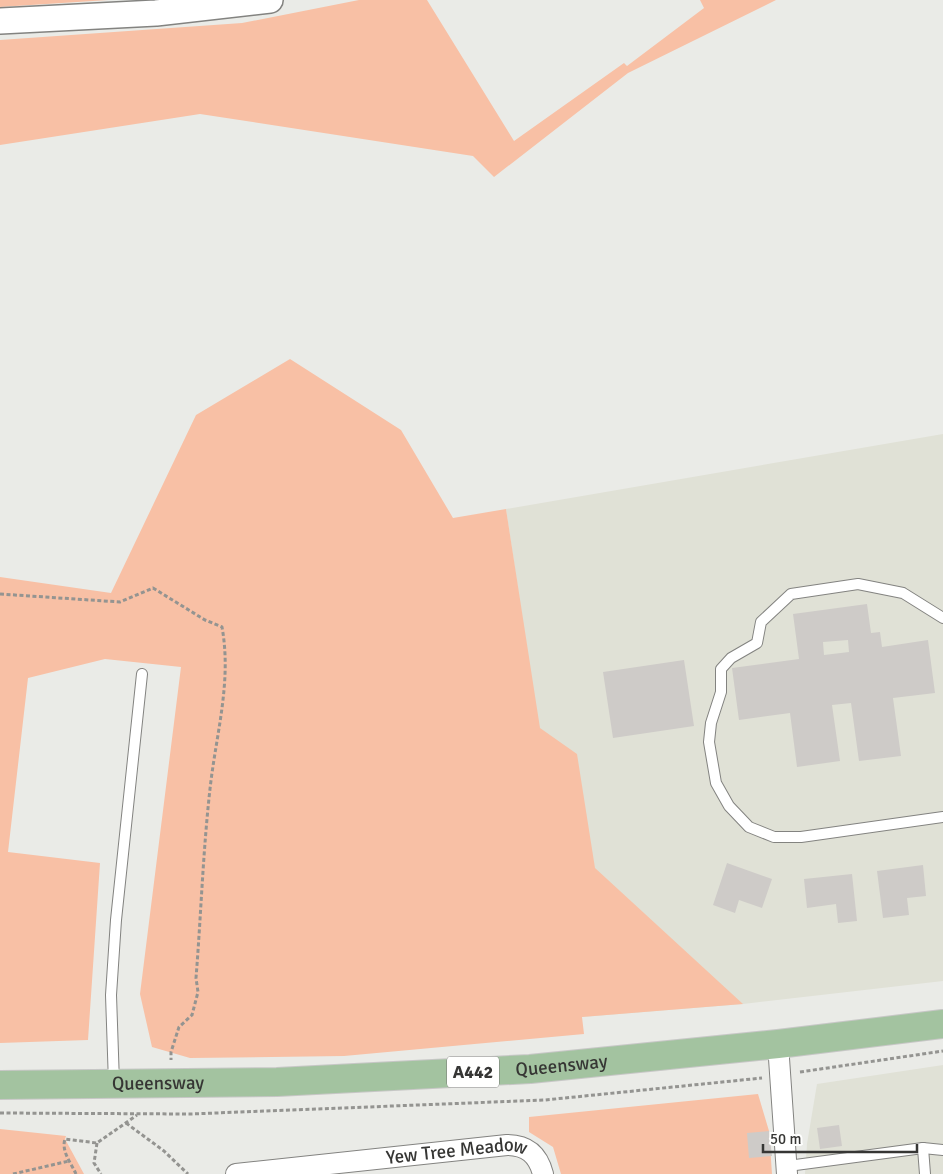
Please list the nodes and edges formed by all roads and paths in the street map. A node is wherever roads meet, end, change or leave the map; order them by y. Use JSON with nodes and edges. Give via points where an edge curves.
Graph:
{"nodes":[{"id":1,"x":270,"y":0,"type":"edge"},
{"id":2,"x":0,"y":21,"type":"edge"},
{"id":3,"x":0,"y":594,"type":"edge"},
{"id":4,"x":943,"y":618,"type":"edge"},
{"id":5,"x":142,"y":674,"type":"dead end"},
{"id":6,"x":943,"y":817,"type":"edge"},
{"id":7,"x":943,"y":1024,"type":"edge"},
{"id":8,"x":778,"y":1044,"type":"junction"},
{"id":9,"x":171,"y":1083,"type":"junction"},
{"id":10,"x":114,"y":1084,"type":"junction"},
{"id":11,"x":0,"y":1085,"type":"edge"},
{"id":12,"x":139,"y":1114,"type":"dead end"},
{"id":13,"x":126,"y":1122,"type":"junction"},
{"id":14,"x":97,"y":1143,"type":"junction"},
{"id":15,"x":923,"y":1148,"type":"junction"},
{"id":16,"x":943,"y":1150,"type":"edge"},
{"id":17,"x":69,"y":1161,"type":"junction"},
{"id":18,"x":370,"y":1166,"type":"edge"},
{"id":19,"x":787,"y":1170,"type":"edge"},
{"id":20,"x":13,"y":1174,"type":"edge"},
{"id":21,"x":76,"y":1174,"type":"edge"},
{"id":22,"x":101,"y":1174,"type":"edge"},
{"id":23,"x":188,"y":1174,"type":"edge"},
{"id":24,"x":236,"y":1174,"type":"edge"},
{"id":25,"x":543,"y":1174,"type":"edge"},
{"id":26,"x":925,"y":1174,"type":"edge"}],
"edges":[{"from":1,"to":2,"type":"street","via":[[156,13]]},
{"from":3,"to":9,"type":"path","via":[[120,602],[153,588],[222,627],[226,651],[224,685],[206,829],[196,978],[198,992],[192,1015],[179,1027],[170,1052]]},
{"from":4,"to":6,"type":"lane","via":[[903,593],[858,584],[791,594],[761,622],[757,643],[731,658],[721,669],[722,692],[711,723],[709,742],[716,783],[729,806],[749,827],[774,837],[801,837]]},
{"from":5,"to":10,"type":"lane","via":[[116,920],[111,995]]},
{"from":7,"to":8,"type":"main road","name":"Queensway","number":"A442"},
{"from":8,"to":9,"type":"main road","name":"Queensway","number":"A442","via":[[530,1069],[278,1082]]},
{"from":8,"to":19,"type":"street"},
{"from":9,"to":10,"type":"main road","name":"Queensway","number":"A442"},
{"from":10,"to":11,"type":"main road","name":"Queensway","number":"A442"},
{"from":12,"to":13,"type":"path"},
{"from":13,"to":14,"type":"path"},
{"from":13,"to":23,"type":"path"},
{"from":14,"to":17,"type":"path","via":[[65,1139]]},
{"from":14,"to":22,"type":"path","via":[[94,1163]]},
{"from":15,"to":16,"type":"lane"},
{"from":15,"to":19,"type":"lane"},
{"from":15,"to":26,"type":"lane"},
{"from":17,"to":20,"type":"path"},
{"from":17,"to":21,"type":"path"},
{"from":18,"to":24,"type":"street","name":"Yew Tree Meadow"},
{"from":18,"to":25,"type":"street","name":"Yew Tree Meadow","via":[[517,1145],[535,1155]]}]}
